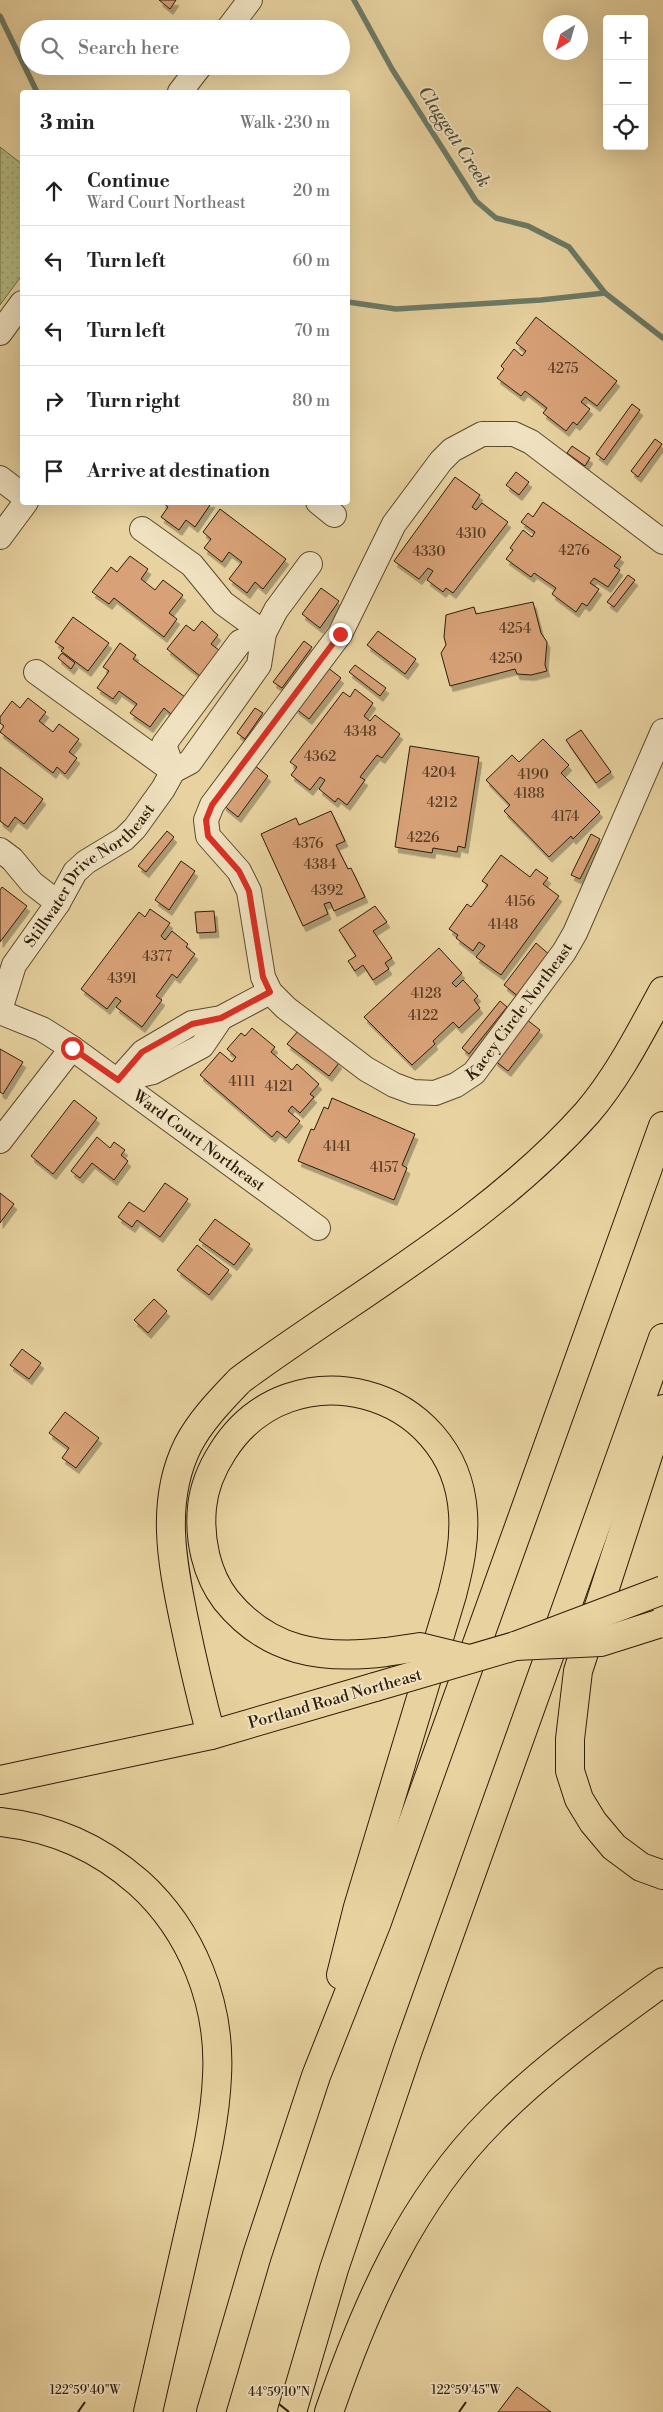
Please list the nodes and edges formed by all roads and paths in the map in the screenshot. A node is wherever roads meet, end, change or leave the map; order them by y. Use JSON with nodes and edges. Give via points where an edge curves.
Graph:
{"nodes":[{"id":1,"x":250,"y":0,"type":"edge"},
{"id":2,"x":235,"y":20,"type":"edge"},
{"id":3,"x":193,"y":75,"type":"edge"},
{"id":4,"x":182,"y":90,"type":"edge"},
{"id":5,"x":20,"y":306,"type":"edge"},
{"id":6,"x":0,"y":333,"type":"edge"},
{"id":7,"x":0,"y":478,"type":"edge"},
{"id":8,"x":20,"y":493,"type":"edge"},
{"id":9,"x":24,"y":505,"type":"edge"},
{"id":10,"x":142,"y":529,"type":"dead end"},
{"id":11,"x":0,"y":537,"type":"edge"},
{"id":12,"x":663,"y":542,"type":"edge"},
{"id":13,"x":310,"y":564,"type":"dead end"},
{"id":14,"x":264,"y":633,"type":"junction"},
{"id":15,"x":36,"y":672,"type":"dead end"},
{"id":16,"x":663,"y":731,"type":"edge"},
{"id":17,"x":173,"y":771,"type":"junction"},
{"id":18,"x":0,"y":850,"type":"edge"},
{"id":19,"x":58,"y":903,"type":"junction"},
{"id":20,"x":663,"y":991,"type":"edge"},
{"id":21,"x":270,"y":992,"type":"junction"},
{"id":22,"x":0,"y":1011,"type":"edge"},
{"id":23,"x":72,"y":1048,"type":"junction"},
{"id":24,"x":118,"y":1080,"type":"junction"},
{"id":25,"x":663,"y":1126,"type":"edge"},
{"id":26,"x":0,"y":1141,"type":"edge"},
{"id":27,"x":318,"y":1228,"type":"dead end"},
{"id":28,"x":663,"y":1338,"type":"edge"},
{"id":29,"x":663,"y":1409,"type":"edge"},
{"id":30,"x":663,"y":1590,"type":"edge"},
{"id":31,"x":661,"y":1623,"type":"edge"},
{"id":32,"x":515,"y":1646,"type":"junction"},
{"id":33,"x":469,"y":1659,"type":"junction"},
{"id":34,"x":211,"y":1735,"type":"junction"},
{"id":35,"x":0,"y":1780,"type":"edge"},
{"id":36,"x":0,"y":1822,"type":"edge"},
{"id":37,"x":663,"y":1875,"type":"edge"},
{"id":38,"x":663,"y":1982,"type":"edge"},
{"id":39,"x":316,"y":2076,"type":"junction"},
{"id":40,"x":148,"y":2412,"type":"edge"},
{"id":41,"x":211,"y":2412,"type":"edge"},
{"id":42,"x":292,"y":2412,"type":"edge"},
{"id":43,"x":330,"y":2412,"type":"edge"}],
"edges":[{"from":1,"to":2,"type":"street"},
{"from":3,"to":4,"type":"street"},
{"from":5,"to":6,"type":"street"},
{"from":7,"to":8,"type":"street"},
{"from":9,"to":11,"type":"street"},
{"from":10,"to":14,"type":"street","via":[[192,565],[223,603]]},
{"from":12,"to":21,"type":"street","name":"Kacey Circle Northeast","via":[[531,442],[514,434],[482,434],[452,450],[441,461],[394,524],[340,634],[212,805],[206,820],[208,836],[239,871],[249,891],[263,977]]},
{"from":13,"to":14,"type":"street","name":"Stillwater Drive Northeast","via":[[276,610]]},
{"from":14,"to":17,"type":"street","name":"Stillwater Drive Northeast","via":[[259,665],[190,762]]},
{"from":14,"to":17,"type":"street","via":[[240,642],[164,744]]},
{"from":15,"to":17,"type":"street"},
{"from":16,"to":21,"type":"street","name":"Kacey Circle Northeast","via":[[571,940],[474,1072],[456,1085],[435,1093],[413,1092],[394,1085],[366,1069]]},
{"from":17,"to":19,"type":"street","name":"Stillwater Drive Northeast","via":[[135,828],[124,840],[80,867]]},
{"from":18,"to":19,"type":"street","via":[[32,883]]},
{"from":19,"to":22,"type":"street","name":"Stillwater Drive Northeast","via":[[14,965]]},
{"from":20,"to":34,"type":"main road","via":[[626,1058],[588,1112],[547,1154],[496,1199],[240,1380],[215,1406],[188,1446],[170,1509],[170,1538],[193,1662]]},
{"from":21,"to":24,"type":"street","via":[[221,1018],[202,1046],[152,1072]]},
{"from":22,"to":23,"type":"street","name":"Ward Court Northeast","via":[[42,1029]]},
{"from":23,"to":24,"type":"street","name":"Ward Court Northeast"},
{"from":23,"to":26,"type":"street"},
{"from":24,"to":27,"type":"street","name":"Ward Court Northeast"},
{"from":25,"to":39,"type":"main road","via":[[377,1922]]},
{"from":28,"to":42,"type":"main road","via":[[408,2050],[334,2269]]},
{"from":29,"to":37,"type":"main road","via":[[578,1671],[570,1739],[570,1771],[579,1799],[614,1847],[642,1867]]},
{"from":30,"to":32,"type":"main road","name":"Portland Road Northeast","bridge":true},
{"from":31,"to":32,"type":"main road","bridge":true,"via":[[601,1642]]},
{"from":32,"to":33,"type":"main road","name":"Portland Road Northeast","bridge":true},
{"from":33,"to":34,"type":"main road","name":"Portland Road Northeast","bridge":true},
{"from":33,"to":39,"type":"main road","bridge":true,"via":[[420,1647],[363,1655],[299,1650],[258,1632],[241,1618],[221,1592],[204,1550],[200,1526],[204,1493],[216,1462],[247,1421],[265,1407],[317,1390],[340,1390],[378,1397],[420,1424],[447,1456],[463,1512],[461,1560],[452,1595],[358,1906]]},
{"from":34,"to":35,"type":"main road","name":"Portland Road Northeast"},
{"from":36,"to":40,"type":"main road","via":[[72,1838],[106,1857],[152,1895],[184,1938],[206,1988],[213,2015],[218,2075],[211,2134]]},
{"from":38,"to":43,"type":"main road","via":[[572,2050],[492,2119],[442,2176],[384,2273],[346,2363]]},
{"from":39,"to":41,"type":"main road","via":[[257,2255]]}]}
